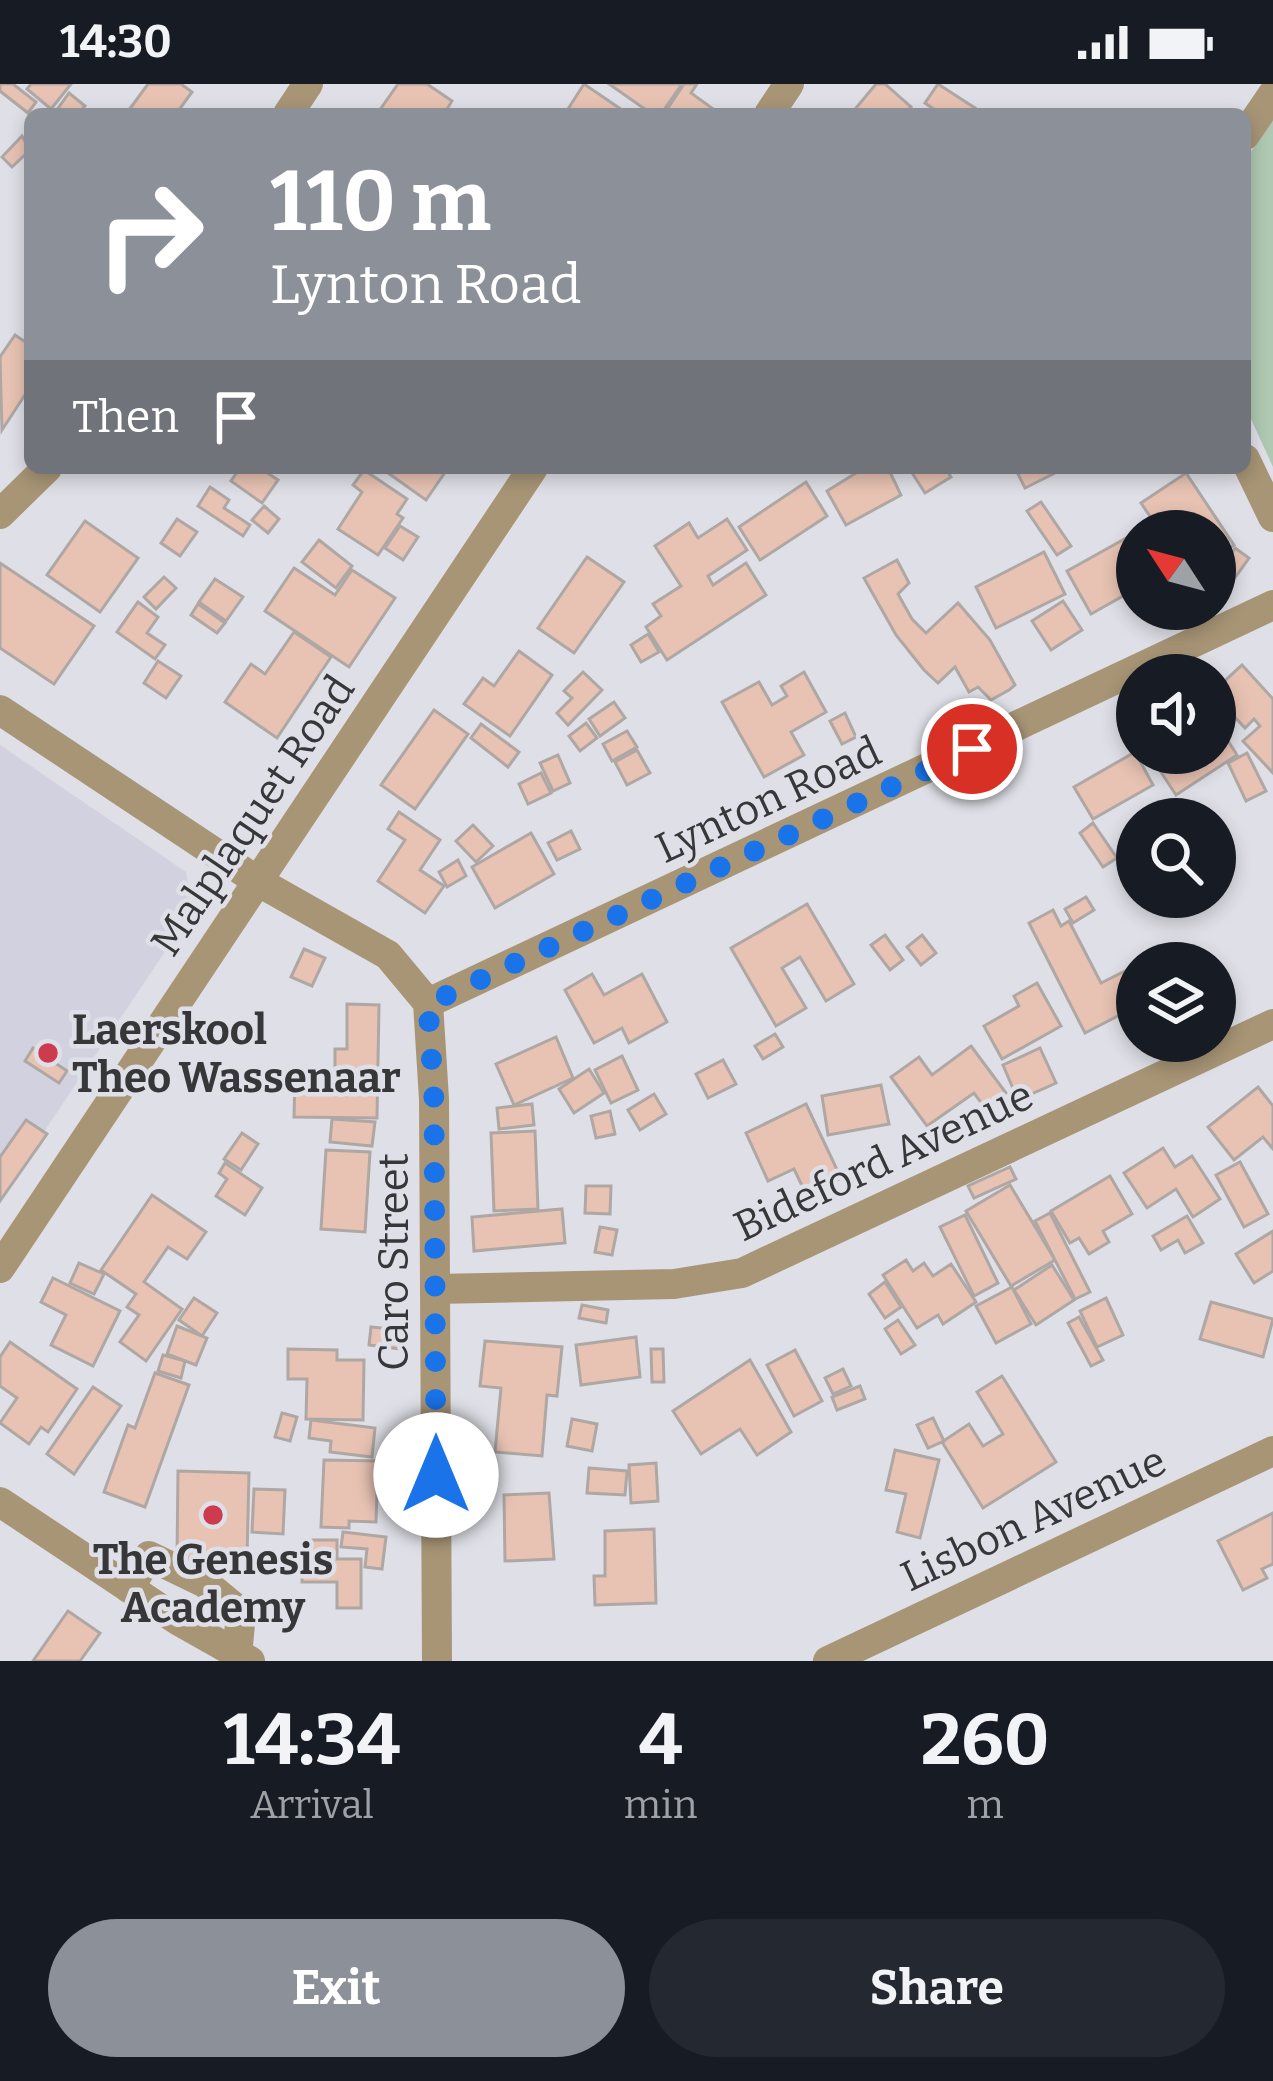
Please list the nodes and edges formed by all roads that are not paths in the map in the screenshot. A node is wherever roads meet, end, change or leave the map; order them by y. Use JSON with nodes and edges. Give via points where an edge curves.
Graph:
{"nodes":[{"id":1,"x":1273,"y":94,"type":"edge"},
{"id":2,"x":1251,"y":126,"type":"edge"},
{"id":3,"x":1251,"y":472,"type":"edge"},
{"id":4,"x":41,"y":474,"type":"edge"},
{"id":5,"x":529,"y":474,"type":"edge"},
{"id":6,"x":0,"y":514,"type":"edge"},
{"id":7,"x":1273,"y":518,"type":"edge"},
{"id":8,"x":1273,"y":605,"type":"edge"},
{"id":9,"x":0,"y":710,"type":"edge"},
{"id":10,"x":259,"y":882,"type":"junction"},
{"id":11,"x":428,"y":1004,"type":"junction"},
{"id":12,"x":1273,"y":1024,"type":"edge"},
{"id":13,"x":0,"y":1268,"type":"edge"},
{"id":14,"x":435,"y":1289,"type":"junction"},
{"id":15,"x":1273,"y":1451,"type":"edge"},
{"id":16,"x":0,"y":1502,"type":"edge"},
{"id":17,"x":129,"y":1588,"type":"junction"},
{"id":18,"x":243,"y":1659,"type":"edge"},
{"id":19,"x":437,"y":1661,"type":"edge"},
{"id":20,"x":828,"y":1661,"type":"edge"}],
"edges":[{"from":1,"to":2,"type":"street"},
{"from":3,"to":7,"type":"street"},
{"from":4,"to":6,"type":"street"},
{"from":5,"to":10,"type":"street","name":"Malplaquet Road"},
{"from":8,"to":11,"type":"street","name":"Lynton Road"},
{"from":9,"to":10,"type":"street"},
{"from":10,"to":11,"type":"street","via":[[388,955]]},
{"from":10,"to":13,"type":"street","name":"Malplaquet Road"},
{"from":11,"to":14,"type":"street","name":"Caro Street"},
{"from":12,"to":14,"type":"street","name":"Bideford Avenue","via":[[742,1273],[674,1283]]},
{"from":14,"to":19,"type":"street","name":"Caro Street"},
{"from":15,"to":20,"type":"street","name":"Lisbon Avenue"},
{"from":16,"to":17,"type":"street"},
{"from":17,"to":18,"type":"street"},
{"from":17,"to":18,"type":"street","via":[[149,1556],[205,1583],[242,1612]]}]}
